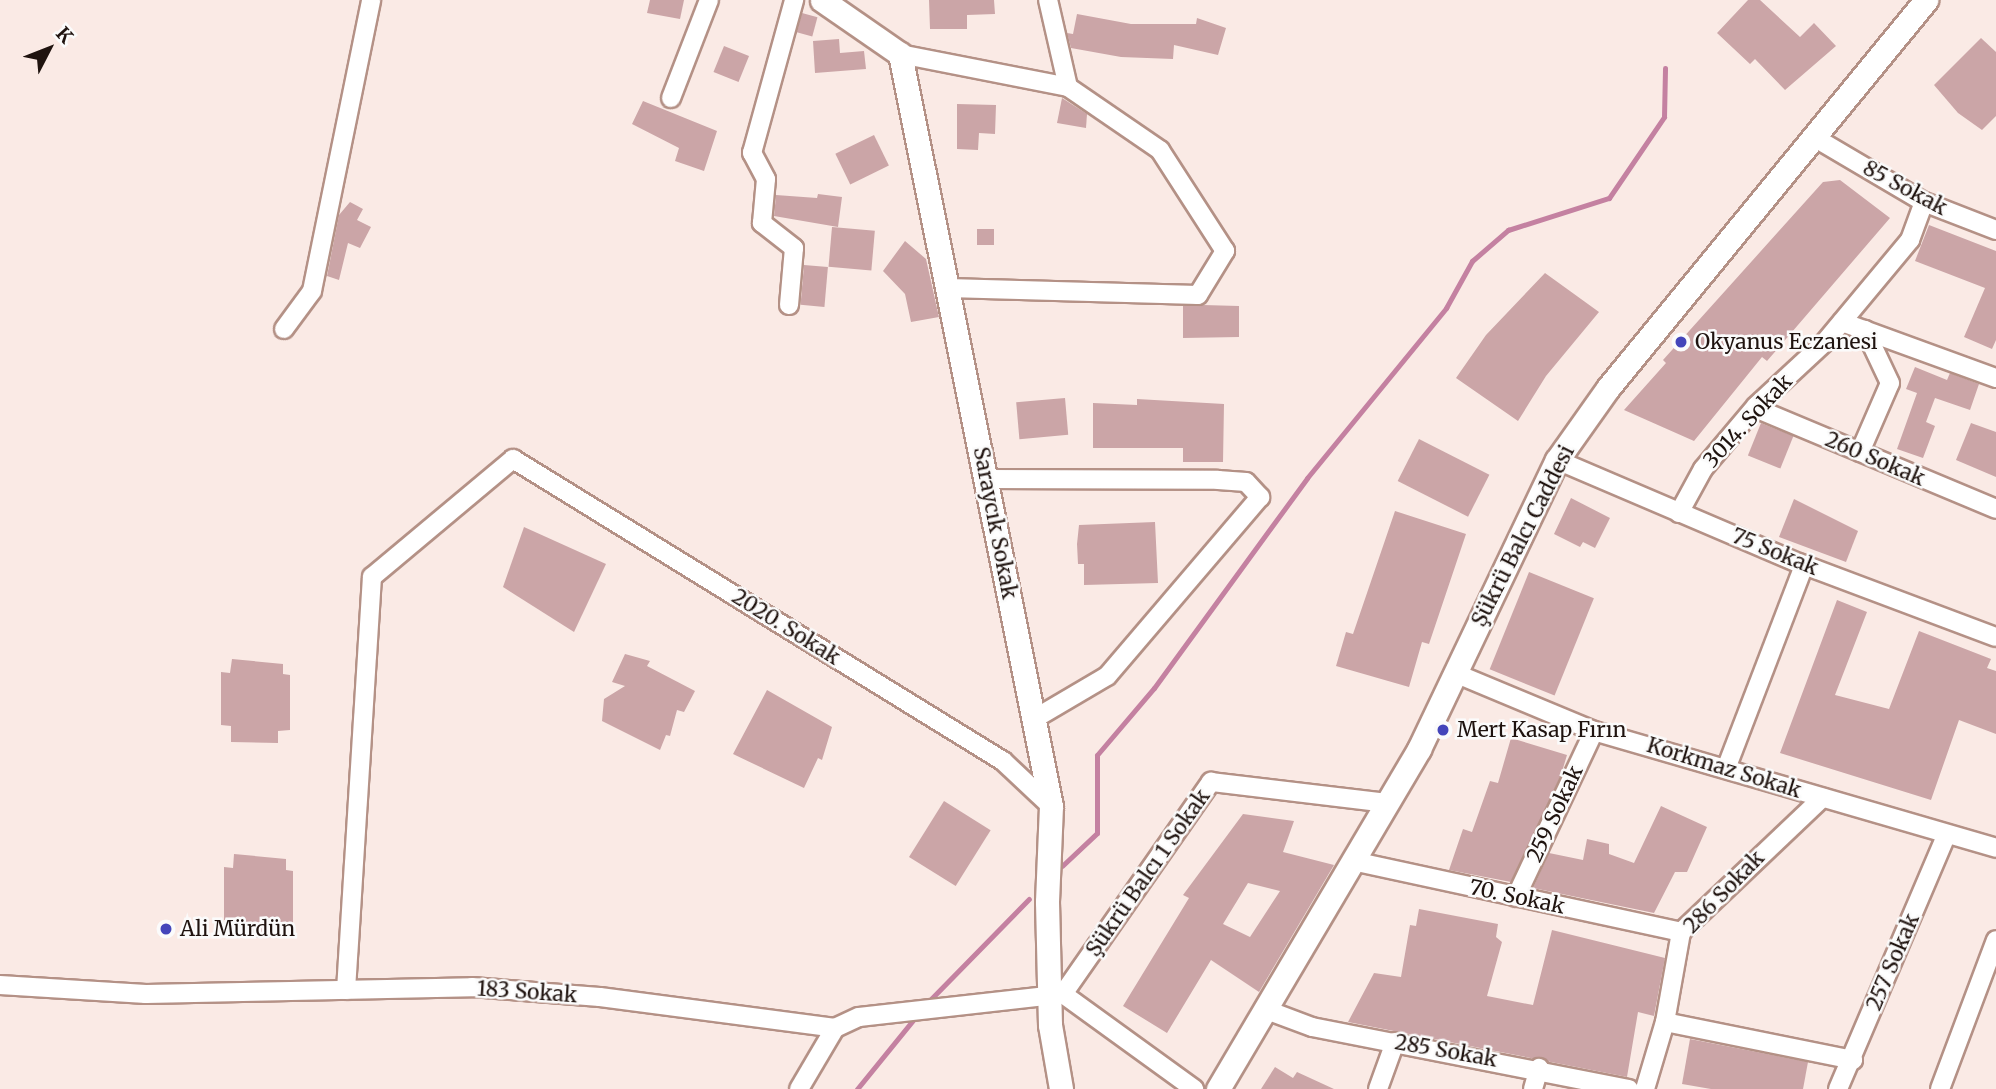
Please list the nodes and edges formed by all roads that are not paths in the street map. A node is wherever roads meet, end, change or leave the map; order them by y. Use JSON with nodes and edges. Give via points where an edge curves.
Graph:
{"nodes":[{"id":1,"x":371,"y":0,"type":"edge"},
{"id":2,"x":709,"y":0,"type":"edge"},
{"id":3,"x":794,"y":0,"type":"edge"},
{"id":4,"x":822,"y":0,"type":"edge"},
{"id":5,"x":1048,"y":0,"type":"edge"},
{"id":6,"x":1926,"y":0,"type":"edge"},
{"id":7,"x":900,"y":54,"type":"junction"},
{"id":8,"x":1068,"y":87,"type":"junction"},
{"id":9,"x":671,"y":98,"type":"dead end"},
{"id":10,"x":1817,"y":139,"type":"junction"},
{"id":11,"x":1924,"y":202,"type":"junction"},
{"id":12,"x":1996,"y":230,"type":"edge"},
{"id":13,"x":948,"y":289,"type":"junction"},
{"id":14,"x":789,"y":305,"type":"dead end"},
{"id":15,"x":1842,"y":321,"type":"junction"},
{"id":16,"x":284,"y":330,"type":"dead end"},
{"id":17,"x":1865,"y":330,"type":"junction"},
{"id":18,"x":1996,"y":378,"type":"edge"},
{"id":19,"x":1755,"y":408,"type":"junction"},
{"id":20,"x":1860,"y":452,"type":"junction"},
{"id":21,"x":1557,"y":460,"type":"junction"},
{"id":22,"x":986,"y":479,"type":"junction"},
{"id":23,"x":1996,"y":509,"type":"edge"},
{"id":24,"x":1679,"y":513,"type":"junction"},
{"id":25,"x":1804,"y":565,"type":"junction"},
{"id":26,"x":1995,"y":633,"type":"edge"},
{"id":27,"x":1457,"y":674,"type":"junction"},
{"id":28,"x":1034,"y":719,"type":"junction"},
{"id":29,"x":1594,"y":731,"type":"junction"},
{"id":30,"x":1727,"y":766,"type":"junction"},
{"id":31,"x":1822,"y":798,"type":"junction"},
{"id":32,"x":1387,"y":803,"type":"junction"},
{"id":33,"x":1052,"y":806,"type":"junction"},
{"id":34,"x":1947,"y":834,"type":"junction"},
{"id":35,"x":1996,"y":848,"type":"edge"},
{"id":36,"x":1353,"y":861,"type":"junction"},
{"id":37,"x":1516,"y":897,"type":"junction"},
{"id":38,"x":1681,"y":932,"type":"junction"},
{"id":39,"x":1996,"y":940,"type":"edge"},
{"id":40,"x":0,"y":985,"type":"edge"},
{"id":41,"x":346,"y":990,"type":"junction"},
{"id":42,"x":1056,"y":996,"type":"junction"},
{"id":43,"x":1264,"y":1009,"type":"junction"},
{"id":44,"x":1665,"y":1022,"type":"junction"},
{"id":45,"x":835,"y":1028,"type":"junction"},
{"id":46,"x":1395,"y":1042,"type":"junction"},
{"id":47,"x":1853,"y":1059,"type":"junction"},
{"id":48,"x":1539,"y":1068,"type":"junction"},
{"id":49,"x":799,"y":1089,"type":"edge"},
{"id":50,"x":1061,"y":1089,"type":"edge"},
{"id":51,"x":1194,"y":1089,"type":"edge"},
{"id":52,"x":1218,"y":1089,"type":"edge"},
{"id":53,"x":1378,"y":1089,"type":"edge"},
{"id":54,"x":1533,"y":1089,"type":"edge"},
{"id":55,"x":1629,"y":1089,"type":"edge"},
{"id":56,"x":1645,"y":1089,"type":"edge"},
{"id":57,"x":1838,"y":1089,"type":"edge"},
{"id":58,"x":1940,"y":1089,"type":"edge"}],
"edges":[{"from":1,"to":16,"type":"street","via":[[312,291]]},
{"from":2,"to":9,"type":"street"},
{"from":3,"to":14,"type":"street","via":[[752,153],[766,179],[762,223],[794,248]]},
{"from":4,"to":7,"type":"street"},
{"from":5,"to":8,"type":"street"},
{"from":6,"to":10,"type":"street","name":"Şükrü Balcı Caddesi"},
{"from":7,"to":8,"type":"street"},
{"from":7,"to":13,"type":"street","name":"Saraycık Sokak"},
{"from":8,"to":13,"type":"street","via":[[1160,150],[1225,251],[1198,295]]},
{"from":10,"to":11,"type":"street","name":"85 Sokak"},
{"from":10,"to":21,"type":"street","name":"Şükrü Balcı Caddesi","via":[[1608,388]]},
{"from":11,"to":12,"type":"street","name":"85 Sokak"},
{"from":11,"to":15,"type":"street","name":"3014. Sokak","via":[[1910,240]]},
{"from":13,"to":22,"type":"street","name":"Saraycık Sokak"},
{"from":15,"to":17,"type":"street"},
{"from":15,"to":19,"type":"street","name":"3014. Sokak"},
{"from":17,"to":18,"type":"street"},
{"from":17,"to":20,"type":"street","via":[[1890,383]]},
{"from":19,"to":20,"type":"street","name":"260 Sokak"},
{"from":19,"to":24,"type":"street","name":"3014. Sokak","via":[[1703,469]]},
{"from":20,"to":23,"type":"street","name":"260 Sokak"},
{"from":21,"to":24,"type":"street","name":"75 Sokak"},
{"from":21,"to":27,"type":"street","name":"Şükrü Balcı Caddesi","via":[[1501,570]]},
{"from":22,"to":28,"type":"street","name":"Saraycık Sokak"},
{"from":22,"to":28,"type":"street","via":[[1218,480],[1246,482],[1260,497],[1107,676]]},
{"from":24,"to":25,"type":"street","name":"75 Sokak"},
{"from":25,"to":26,"type":"street","name":"75 Sokak"},
{"from":25,"to":30,"type":"street"},
{"from":27,"to":29,"type":"street","name":"Korkmaz Sokak"},
{"from":27,"to":32,"type":"street","name":"Şükrü Balcı Caddesi"},
{"from":28,"to":33,"type":"street","name":"Saraycık Sokak"},
{"from":29,"to":30,"type":"street","name":"Korkmaz Sokak"},
{"from":29,"to":37,"type":"street","name":"259 Sokak"},
{"from":30,"to":31,"type":"street","name":"Korkmaz Sokak"},
{"from":31,"to":34,"type":"street","name":"Korkmaz Sokak"},
{"from":31,"to":38,"type":"street","name":"286 Sokak"},
{"from":32,"to":36,"type":"street","name":"Şükrü Balcı Caddesi"},
{"from":32,"to":42,"type":"street","name":"Şükrü Balcı 1 Sokak","via":[[1211,782]]},
{"from":33,"to":41,"type":"street","name":"2020. Sokak","via":[[1003,761],[513,459],[372,578]]},
{"from":33,"to":42,"type":"street","name":"Saraycık Sokak","via":[[1047,902]]},
{"from":34,"to":35,"type":"street","name":"Korkmaz Sokak"},
{"from":34,"to":47,"type":"street","name":"257 Sokak"},
{"from":36,"to":37,"type":"street","name":"70. Sokak"},
{"from":36,"to":43,"type":"street","name":"Şükrü Balcı Caddesi"},
{"from":37,"to":38,"type":"street","name":"70. Sokak"},
{"from":38,"to":44,"type":"street","name":"286 Sokak"},
{"from":39,"to":58,"type":"street"},
{"from":40,"to":41,"type":"street","name":"183 Sokak","via":[[146,994]]},
{"from":41,"to":45,"type":"street","name":"183 Sokak","via":[[472,987],[600,997]]},
{"from":42,"to":45,"type":"street","name":"183 Sokak","via":[[859,1017]]},
{"from":42,"to":50,"type":"street","name":"Saraycık Sokak"},
{"from":42,"to":51,"type":"street"},
{"from":43,"to":46,"type":"street","name":"285 Sokak","via":[[1312,1027]]},
{"from":43,"to":52,"type":"street","name":"Şükrü Balcı Caddesi"},
{"from":44,"to":47,"type":"street"},
{"from":44,"to":56,"type":"street","name":"286 Sokak"},
{"from":45,"to":49,"type":"street"},
{"from":46,"to":48,"type":"street","name":"285 Sokak"},
{"from":46,"to":53,"type":"street"},
{"from":47,"to":57,"type":"street","name":"257 Sokak"},
{"from":48,"to":54,"type":"street"},
{"from":48,"to":55,"type":"street","name":"285 Sokak"}]}
